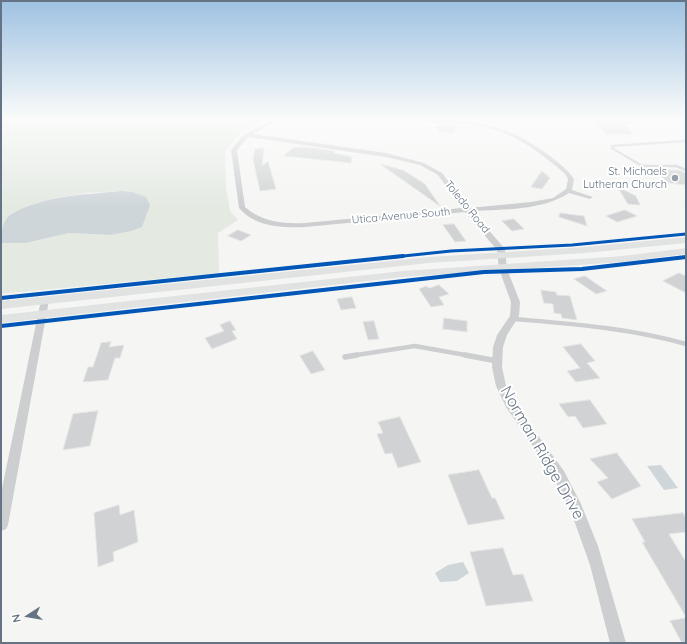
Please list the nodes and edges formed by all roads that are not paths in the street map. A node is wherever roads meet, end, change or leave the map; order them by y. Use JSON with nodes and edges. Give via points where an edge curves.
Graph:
{"nodes":[{"id":1,"x":235,"y":148,"type":"edge"},
{"id":2,"x":338,"y":148,"type":"edge"},
{"id":3,"x":535,"y":148,"type":"edge"},
{"id":4,"x":612,"y":148,"type":"edge"},
{"id":5,"x":686,"y":168,"type":"edge"},
{"id":6,"x":568,"y":191,"type":"junction"},
{"id":7,"x":590,"y":197,"type":"dead end"},
{"id":8,"x":467,"y":210,"type":"junction"},
{"id":9,"x":686,"y":240,"type":"edge"},
{"id":10,"x":686,"y":251,"type":"edge"},
{"id":11,"x":503,"y":260,"type":"junction"},
{"id":12,"x":45,"y":300,"type":"junction"},
{"id":13,"x":1,"y":305,"type":"edge"},
{"id":14,"x":42,"y":314,"type":"junction"},
{"id":15,"x":1,"y":319,"type":"edge"},
{"id":16,"x":514,"y":319,"type":"junction"},
{"id":17,"x":686,"y":344,"type":"edge"},
{"id":18,"x":345,"y":356,"type":"dead end"},
{"id":19,"x":497,"y":361,"type":"junction"},
{"id":20,"x":1,"y":525,"type":"edge"},
{"id":21,"x":618,"y":643,"type":"edge"}],
"edges":[{"from":1,"to":8,"type":"street","name":"Utica Avenue South","via":[[242,208],[253,217],[275,224],[290,226]]},
{"from":2,"to":8,"type":"street","name":"Toledo Road","via":[[412,160],[440,174]]},
{"from":3,"to":6,"type":"street","via":[[567,173],[571,179]]},
{"from":4,"to":5,"type":"lane","via":[[642,166]]},
{"from":6,"to":7,"type":"street"},
{"from":6,"to":8,"type":"street","name":"Utica Avenue South","via":[[544,202]]},
{"from":8,"to":11,"type":"street","name":"Toledo Road"},
{"from":9,"to":11,"type":"main road"},
{"from":10,"to":11,"type":"main road","via":[[623,259]]},
{"from":11,"to":12,"type":"main road","via":[[429,260]]},
{"from":11,"to":14,"type":"main road","via":[[403,274]]},
{"from":11,"to":16,"type":"street","via":[[516,301]]},
{"from":12,"to":13,"type":"main road"},
{"from":12,"to":14,"type":"street"},
{"from":14,"to":15,"type":"main road"},
{"from":14,"to":20,"type":"street"},
{"from":16,"to":17,"type":"lane","via":[[620,329]]},
{"from":16,"to":19,"type":"street","name":"Norman Ridge Drive","via":[[497,347]]},
{"from":18,"to":19,"type":"lane","via":[[415,346]]},
{"from":19,"to":21,"type":"street","name":"Norman Ridge Drive","via":[[501,387],[513,410],[568,490],[586,529]]}]}
